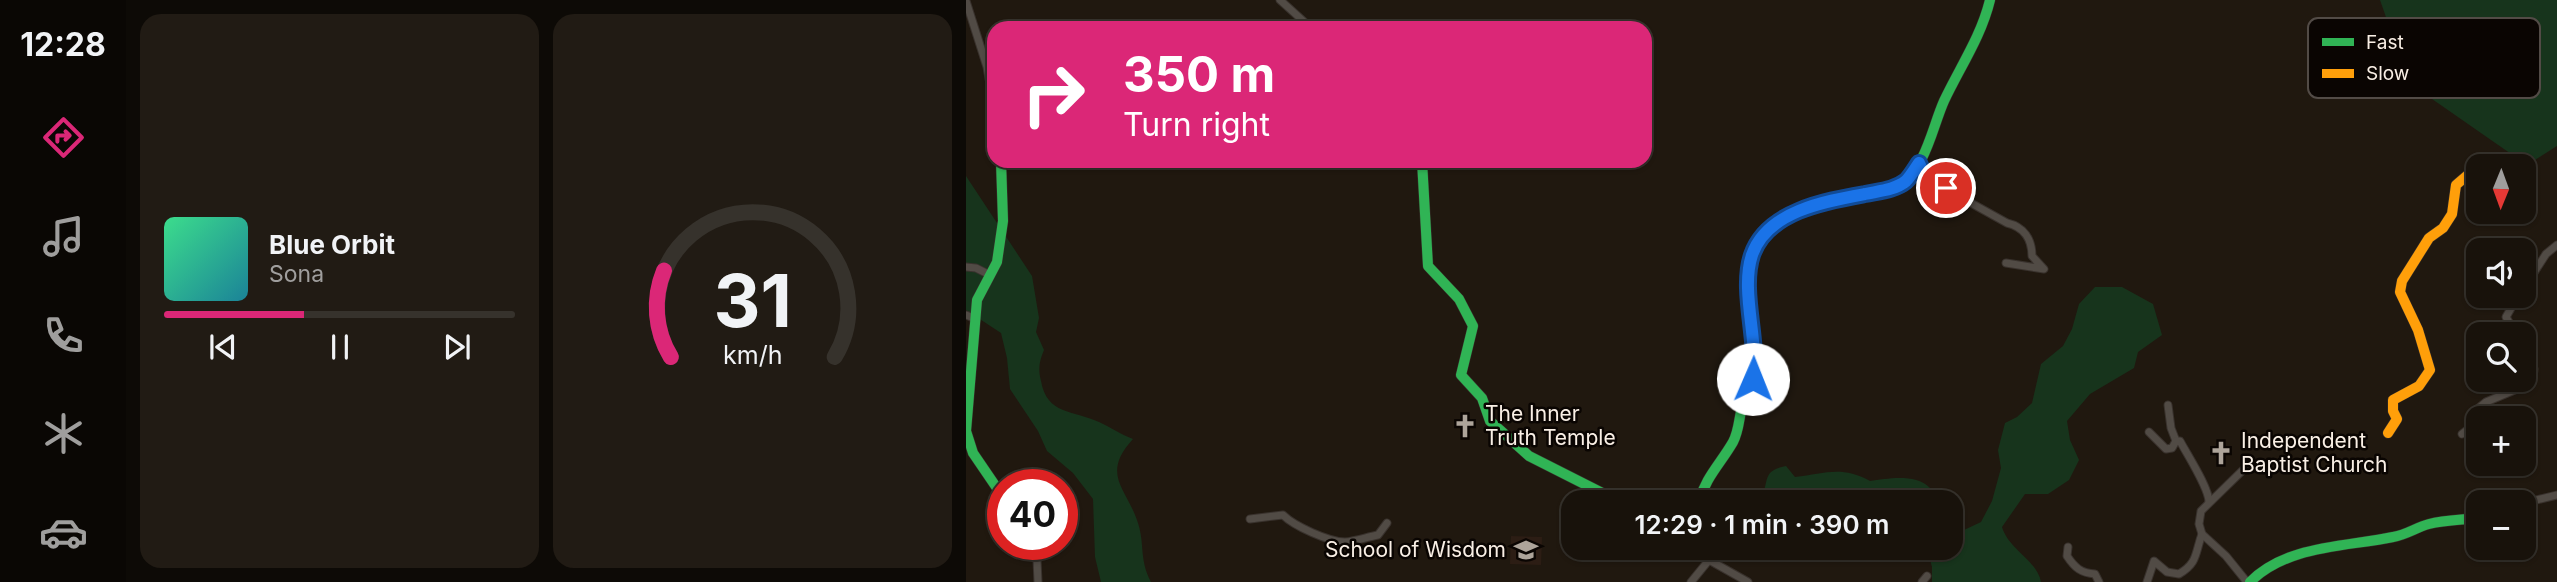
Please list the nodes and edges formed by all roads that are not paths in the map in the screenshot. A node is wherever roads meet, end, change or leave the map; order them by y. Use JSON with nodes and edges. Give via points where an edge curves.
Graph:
{"nodes":[{"id":1,"x":1280,"y":0,"type":"edge"},
{"id":2,"x":1990,"y":0,"type":"edge"},
{"id":3,"x":966,"y":1,"type":"edge"},
{"id":4,"x":1303,"y":21,"type":"edge"},
{"id":5,"x":987,"y":67,"type":"edge"},
{"id":6,"x":1919,"y":163,"type":"junction"},
{"id":7,"x":1001,"y":168,"type":"edge"},
{"id":8,"x":1422,"y":168,"type":"edge"},
{"id":9,"x":2466,"y":176,"type":"edge"},
{"id":10,"x":2557,"y":245,"type":"edge"},
{"id":11,"x":2006,"y":263,"type":"dead end"},
{"id":12,"x":966,"y":267,"type":"edge"},
{"id":13,"x":2536,"y":269,"type":"edge"},
{"id":14,"x":990,"y":275,"type":"junction"},
{"id":15,"x":971,"y":317,"type":"edge"},
{"id":16,"x":2510,"y":392,"type":"edge"},
{"id":17,"x":2168,"y":405,"type":"dead end"},
{"id":18,"x":2149,"y":432,"type":"dead end"},
{"id":19,"x":2388,"y":433,"type":"dead end"},
{"id":20,"x":2462,"y":434,"type":"dead end"},
{"id":21,"x":2176,"y":441,"type":"junction"},
{"id":22,"x":2244,"y":469,"type":"dead end"},
{"id":23,"x":987,"y":474,"type":"edge"},
{"id":24,"x":1596,"y":490,"type":"edge"},
{"id":25,"x":1704,"y":490,"type":"edge"},
{"id":26,"x":2557,"y":495,"type":"edge"},
{"id":27,"x":2536,"y":500,"type":"edge"},
{"id":28,"x":2208,"y":502,"type":"junction"},
{"id":29,"x":1250,"y":519,"type":"dead end"},
{"id":30,"x":2466,"y":519,"type":"edge"},
{"id":31,"x":1387,"y":523,"type":"dead end"},
{"id":32,"x":2202,"y":534,"type":"junction"},
{"id":33,"x":2068,"y":547,"type":"dead end"},
{"id":34,"x":1037,"y":560,"type":"edge"},
{"id":35,"x":1707,"y":560,"type":"edge"},
{"id":36,"x":1710,"y":560,"type":"edge"},
{"id":37,"x":2179,"y":575,"type":"junction"},
{"id":38,"x":1038,"y":582,"type":"edge"},
{"id":39,"x":1691,"y":582,"type":"edge"},
{"id":40,"x":1748,"y":582,"type":"edge"},
{"id":41,"x":2099,"y":582,"type":"edge"},
{"id":42,"x":2147,"y":582,"type":"edge"},
{"id":43,"x":2187,"y":582,"type":"edge"},
{"id":44,"x":2249,"y":582,"type":"edge"}],
"edges":[{"from":1,"to":4,"type":"street"},
{"from":2,"to":6,"type":"street","via":[[1970,57],[1942,105]]},
{"from":3,"to":5,"type":"street"},
{"from":6,"to":11,"type":"street","via":[[1926,178],[2019,226],[2032,244],[2032,257],[2044,269]]},
{"from":6,"to":25,"type":"street","via":[[1907,180],[1894,188],[1830,201],[1776,223],[1756,247],[1749,283],[1753,379],[1738,432]]},
{"from":7,"to":14,"type":"street","via":[[1003,221],[997,262]]},
{"from":8,"to":24,"type":"street","via":[[1428,266],[1459,299],[1473,326],[1461,375],[1482,398],[1490,421],[1529,456]]},
{"from":9,"to":19,"type":"street","via":[[2456,185],[2452,214],[2429,238],[2402,281],[2400,292],[2430,370],[2418,389],[2393,400],[2397,419]]},
{"from":10,"to":13,"type":"street"},
{"from":12,"to":14,"type":"street"},
{"from":14,"to":15,"type":"street"},
{"from":15,"to":23,"type":"street","via":[[967,431],[973,453]]},
{"from":16,"to":20,"type":"street","via":[[2475,411],[2472,426]]},
{"from":17,"to":21,"type":"street"},
{"from":18,"to":21,"type":"street","via":[[2166,449]]},
{"from":21,"to":28,"type":"street","via":[[2209,492]]},
{"from":22,"to":28,"type":"street"},
{"from":26,"to":27,"type":"street"},
{"from":28,"to":32,"type":"street","via":[[2199,517]]},
{"from":29,"to":31,"type":"street","via":[[1283,515],[1310,531],[1343,542],[1378,536]]},
{"from":30,"to":44,"type":"street","via":[[2428,524],[2395,537],[2284,559]]},
{"from":32,"to":37,"type":"street","via":[[2194,562]]},
{"from":32,"to":44,"type":"street"},
{"from":33,"to":41,"type":"street","via":[[2067,556],[2078,570],[2095,574]]},
{"from":34,"to":38,"type":"street"},
{"from":35,"to":39,"type":"street"},
{"from":36,"to":40,"type":"street"},
{"from":37,"to":42,"type":"street","via":[[2154,561]]},
{"from":37,"to":43,"type":"street"}]}
